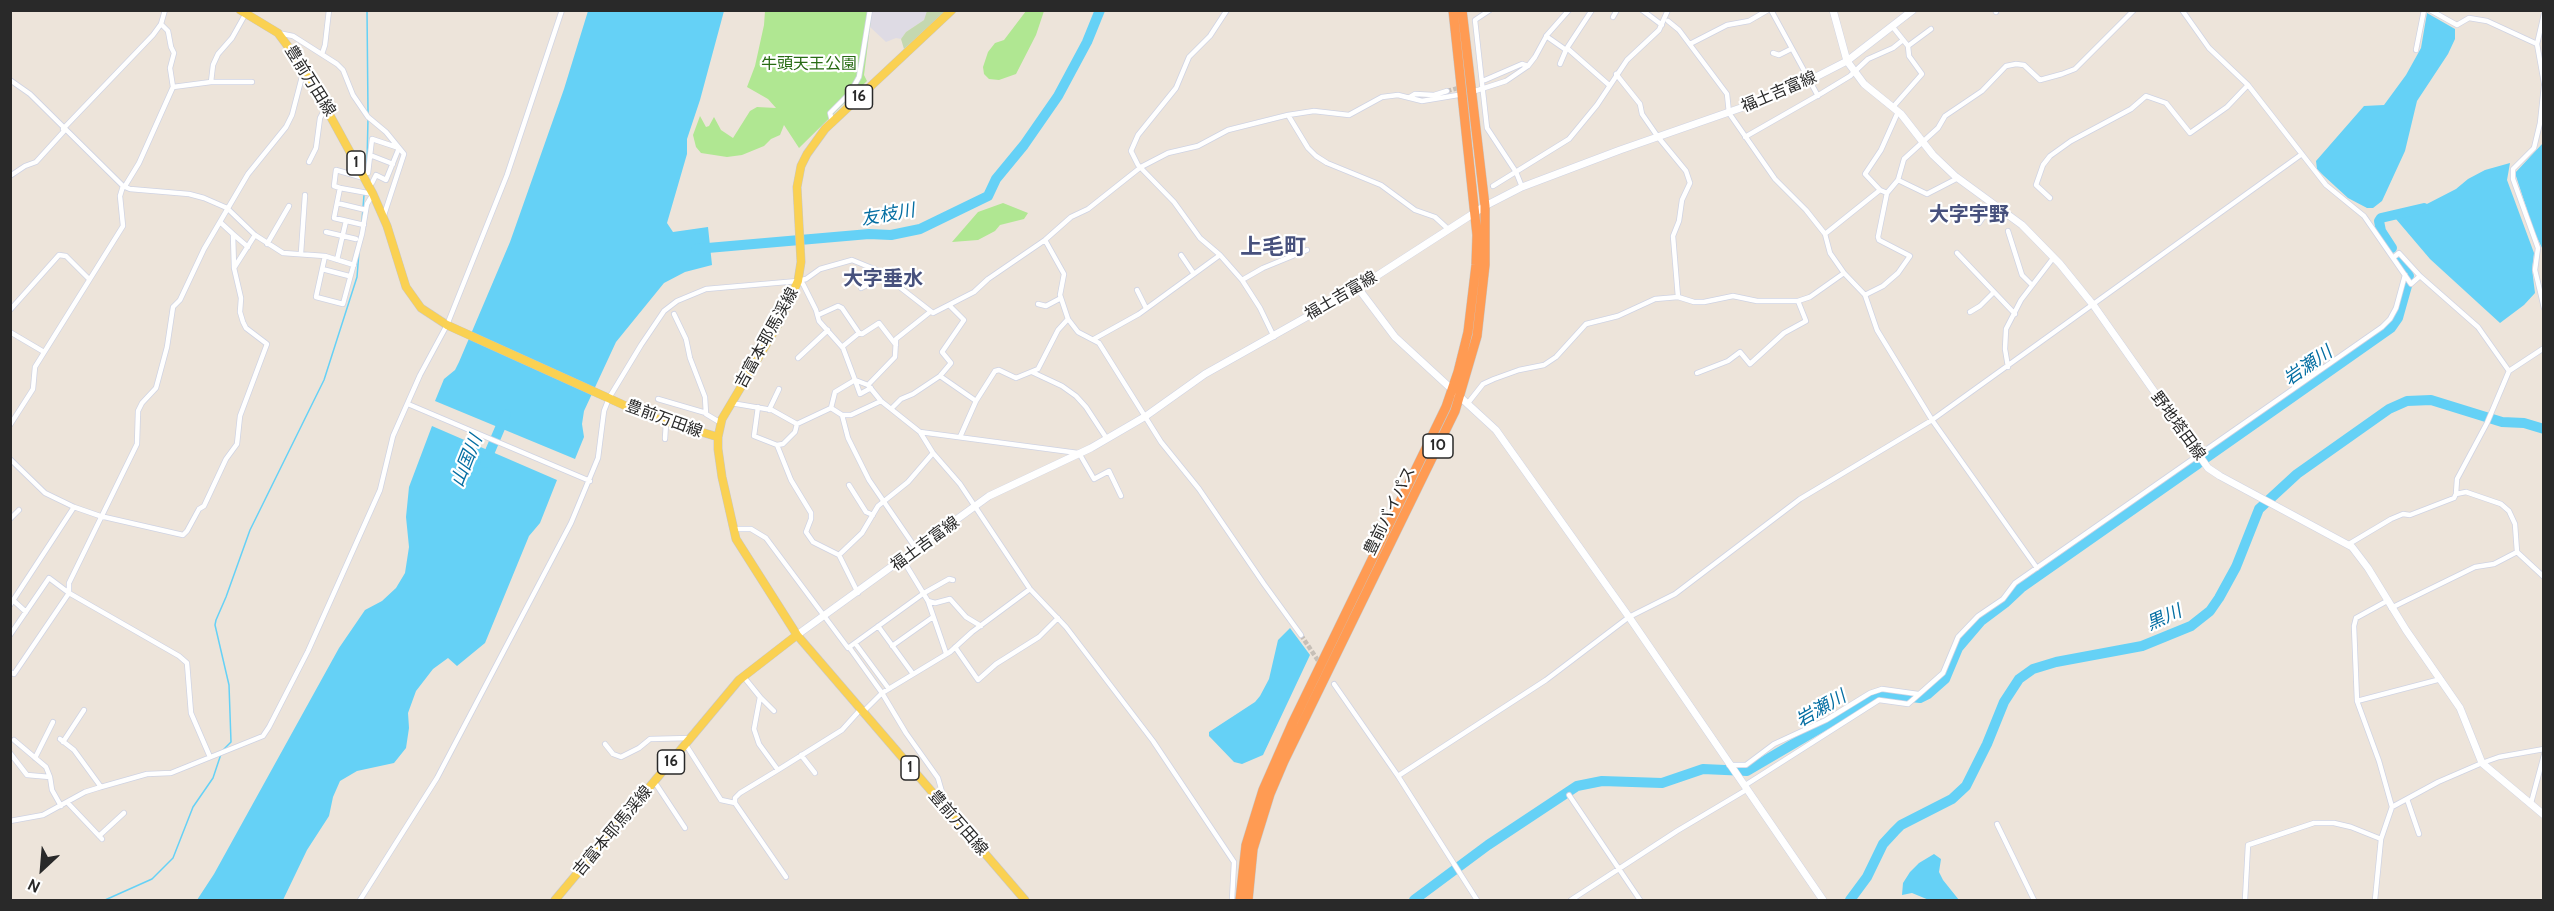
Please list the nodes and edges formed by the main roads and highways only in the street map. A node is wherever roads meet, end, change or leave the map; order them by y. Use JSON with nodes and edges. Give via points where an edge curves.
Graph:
{"nodes":[{"id":1,"x":952,"y":10,"type":"edge"},
{"id":2,"x":1453,"y":10,"type":"edge"},
{"id":3,"x":1462,"y":10,"type":"edge"},
{"id":4,"x":1833,"y":10,"type":"edge"},
{"id":5,"x":1913,"y":10,"type":"edge"},
{"id":6,"x":243,"y":12,"type":"edge"},
{"id":7,"x":1846,"y":61,"type":"junction"},
{"id":8,"x":1467,"y":93,"type":"junction"},
{"id":9,"x":1485,"y":206,"type":"junction"},
{"id":10,"x":1474,"y":214,"type":"junction"},
{"id":11,"x":1358,"y":288,"type":"junction"},
{"id":12,"x":1453,"y":388,"type":"junction"},
{"id":13,"x":1464,"y":399,"type":"junction"},
{"id":14,"x":718,"y":437,"type":"junction"},
{"id":15,"x":797,"y":635,"type":"junction"},
{"id":16,"x":2544,"y":814,"type":"edge"},
{"id":17,"x":1249,"y":847,"type":"junction"},
{"id":18,"x":555,"y":900,"type":"edge"},
{"id":19,"x":1025,"y":900,"type":"edge"},
{"id":20,"x":1240,"y":900,"type":"edge"},
{"id":21,"x":1248,"y":900,"type":"edge"},
{"id":22,"x":1823,"y":900,"type":"edge"}],
"edges":[{"from":1,"to":14,"type":"main road","name":"吉富本耶馬渓線","number":"16","via":[[833,122],[804,159],[798,180],[798,281],[779,323],[731,403]]},
{"from":2,"to":8,"type":"highway","name":"豊前バイパス","number":"10"},
{"from":3,"to":8,"type":"highway","name":"豊前バイパス","number":"10"},
{"from":4,"to":7,"type":"main road","name":"野地塔田線"},
{"from":5,"to":7,"type":"main road","name":"福土吉富線"},
{"from":6,"to":14,"type":"main road","name":"豊前万田線","number":"1","via":[[278,33],[304,68],[365,176],[406,287],[421,308],[449,326],[666,423]]},
{"from":7,"to":9,"type":"main road","name":"福土吉富線","via":[[1729,113],[1522,188]]},
{"from":7,"to":16,"type":"main road","name":"野地塔田線","via":[[1958,178],[2022,225],[2054,257],[2094,306],[2197,455],[2220,476],[2349,544],[2460,708],[2482,763]]},
{"from":8,"to":9,"type":"highway","name":"豊前バイパス","number":"10"},
{"from":8,"to":10,"type":"highway","name":"豊前バイパス","number":"10"},
{"from":9,"to":10,"type":"main road","name":"福土吉富線"},
{"from":9,"to":13,"type":"highway","name":"豊前バイパス","number":"10","via":[[1483,296]]},
{"from":10,"to":11,"type":"main road","name":"福土吉富線"},
{"from":10,"to":12,"type":"highway","name":"豊前バイパス","number":"10","via":[[1474,296]]},
{"from":11,"to":12,"type":"main road","via":[[1395,337]]},
{"from":11,"to":15,"type":"main road","name":"福土吉富線","via":[[1205,374],[1107,439],[1004,488]]},
{"from":12,"to":13,"type":"main road"},
{"from":12,"to":17,"type":"highway","name":"豊前バイパス","number":"10","via":[[1276,757]]},
{"from":13,"to":17,"type":"highway","name":"豊前バイパス","number":"10","via":[[1284,761]]},
{"from":13,"to":22,"type":"main road","via":[[1496,430]]},
{"from":14,"to":15,"type":"main road","name":"豊前万田線","number":"1","via":[[733,529]]},
{"from":15,"to":18,"type":"main road","name":"吉富本耶馬渓線","number":"16","via":[[743,676]]},
{"from":15,"to":19,"type":"main road","name":"豊前万田線","number":"1"},
{"from":17,"to":20,"type":"highway","name":"豊前バイパス","number":"10"},
{"from":17,"to":21,"type":"highway","name":"豊前バイパス","number":"10"}]}
